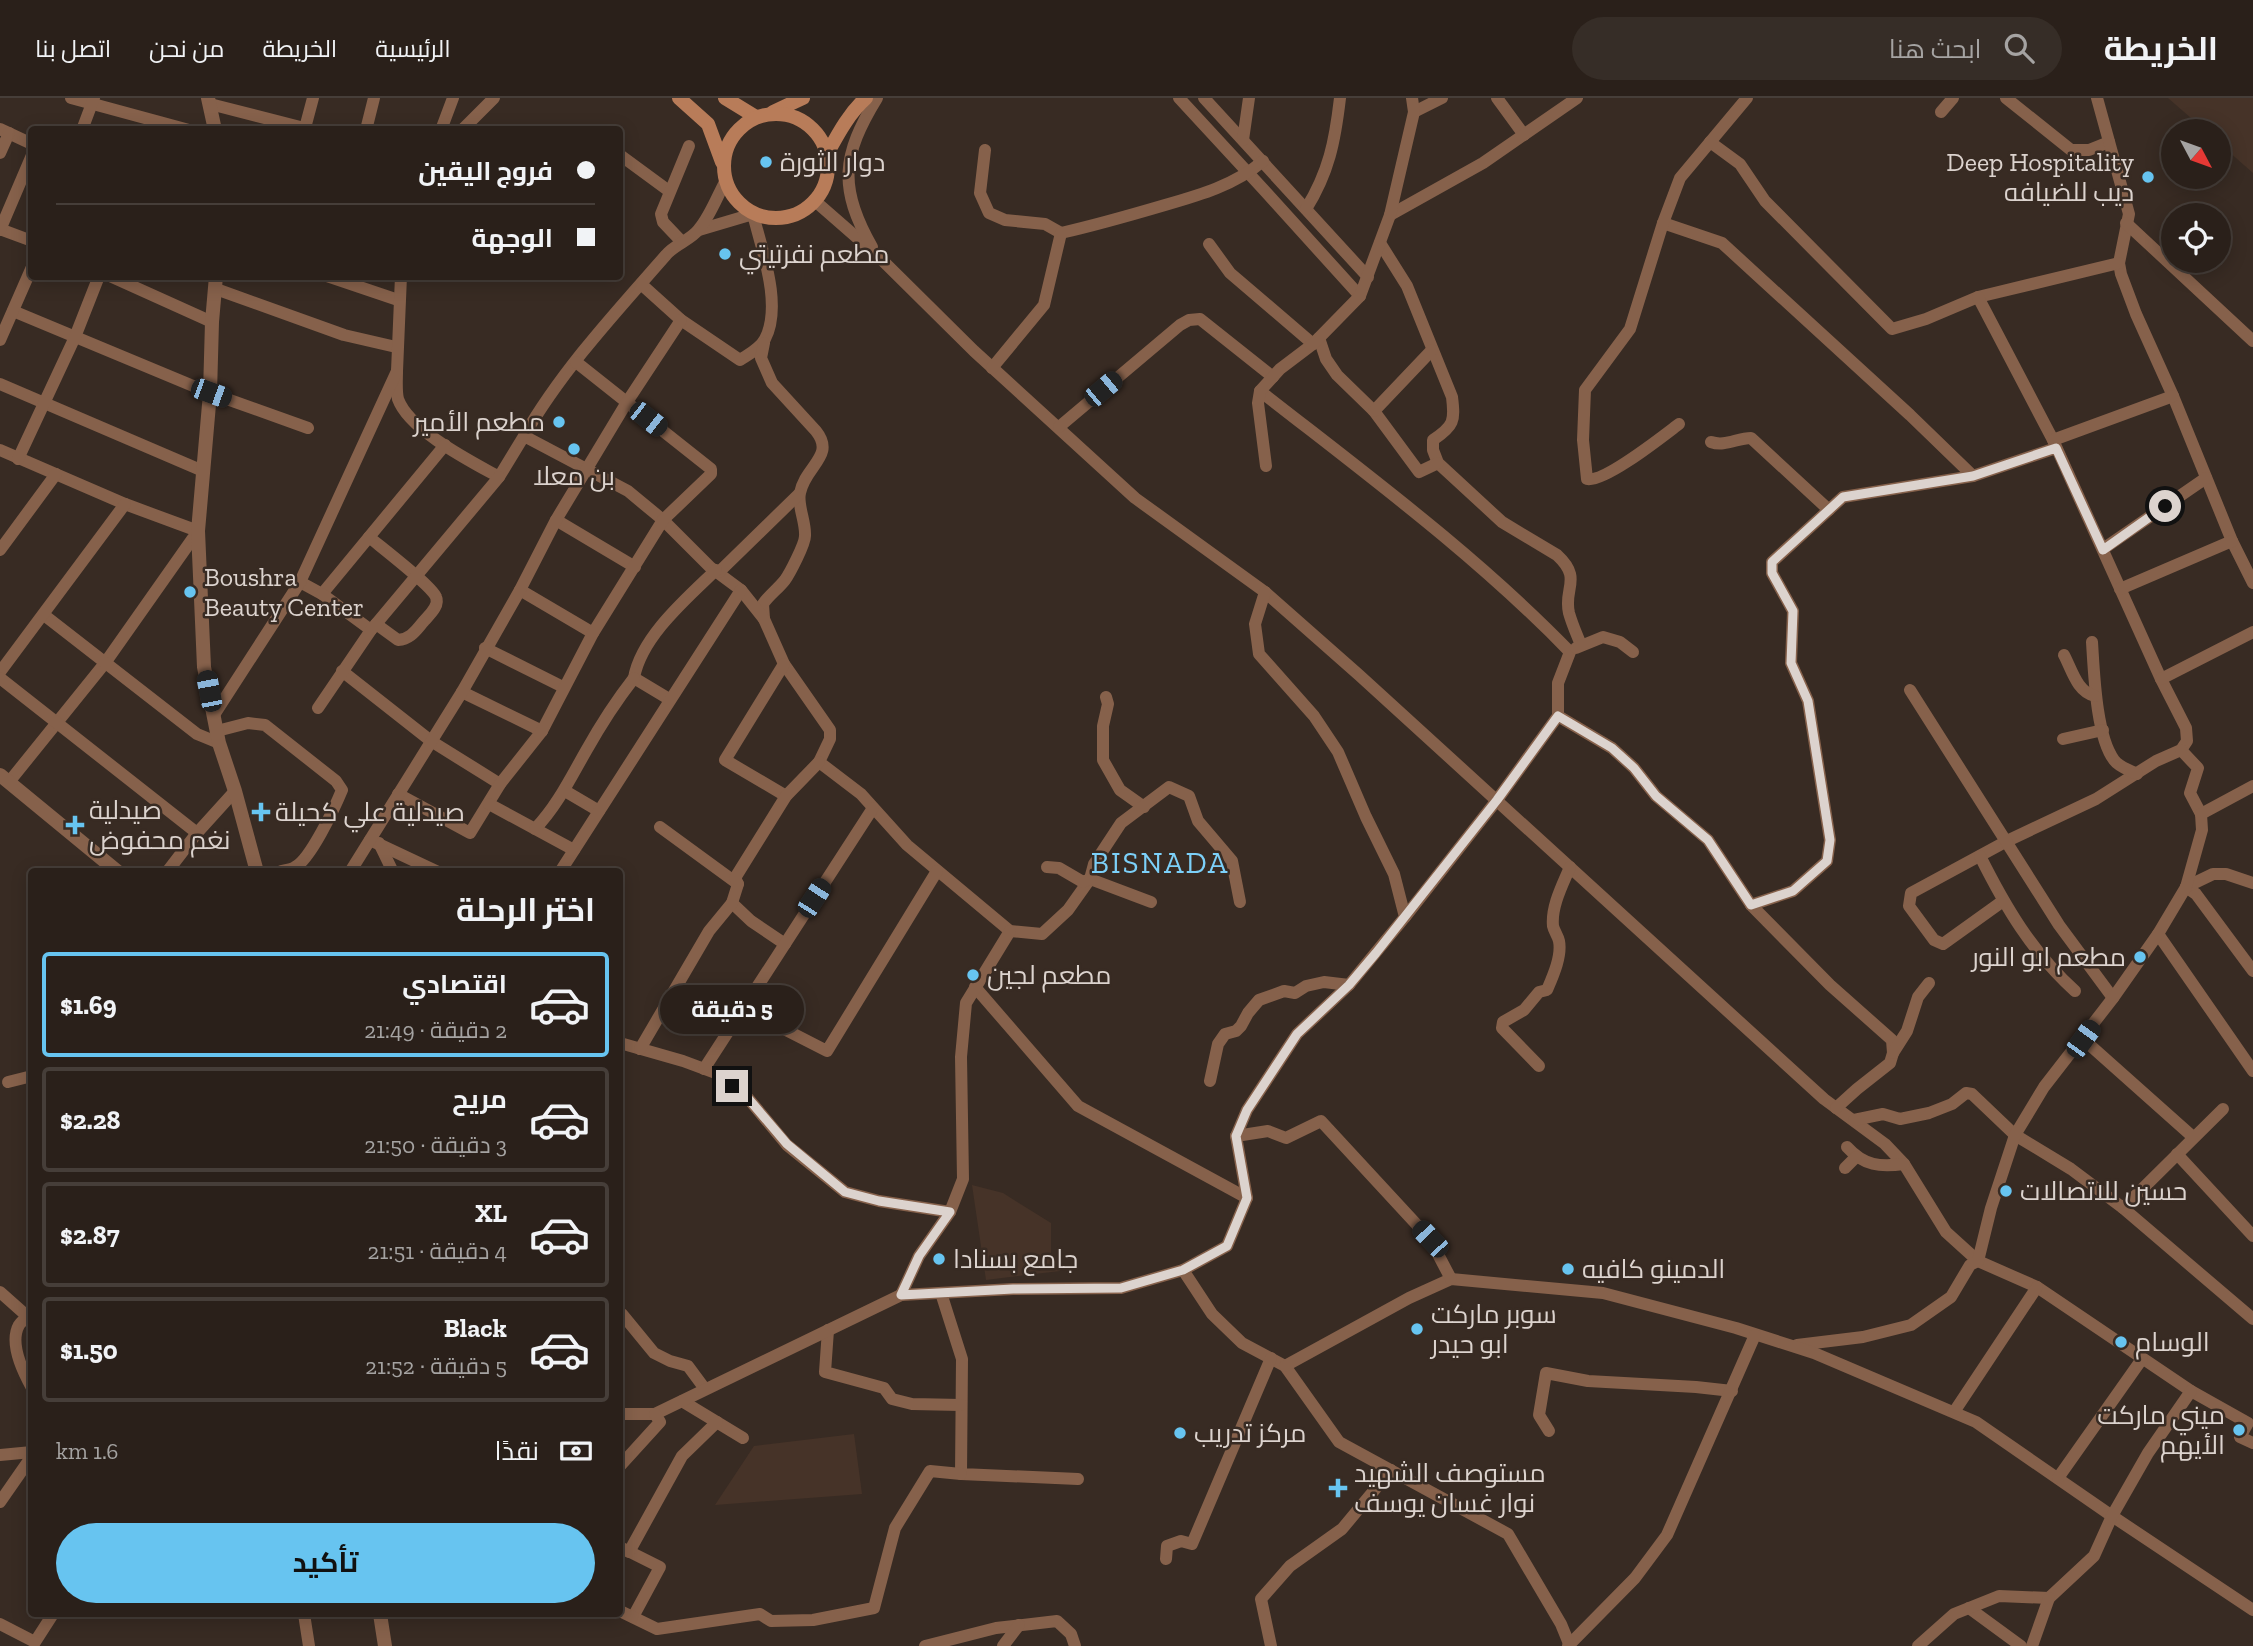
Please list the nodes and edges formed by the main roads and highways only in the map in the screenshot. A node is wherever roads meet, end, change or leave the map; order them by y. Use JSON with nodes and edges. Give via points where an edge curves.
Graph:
{"nodes":[{"id":1,"x":679,"y":98,"type":"edge"},
{"id":2,"x":725,"y":98,"type":"edge"},
{"id":3,"x":803,"y":98,"type":"edge"},
{"id":4,"x":866,"y":98,"type":"edge"},
{"id":5,"x":763,"y":115,"type":"junction"},
{"id":6,"x":827,"y":154,"type":"junction"},
{"id":7,"x":723,"y":164,"type":"junction"}],
"edges":[{"from":1,"to":7,"type":"main road","via":[[708,124]]},
{"from":2,"to":5,"type":"main road"},
{"from":3,"to":5,"type":"main road"},
{"from":4,"to":6,"type":"main road"},
{"from":5,"to":6,"type":"main road","via":[[799,119],[821,139]]},
{"from":5,"to":7,"type":"main road","via":[[733,135]]},
{"from":6,"to":7,"type":"main road","via":[[824,187],[802,212],[786,218],[753,214],[736,201],[725,182]]}]}
